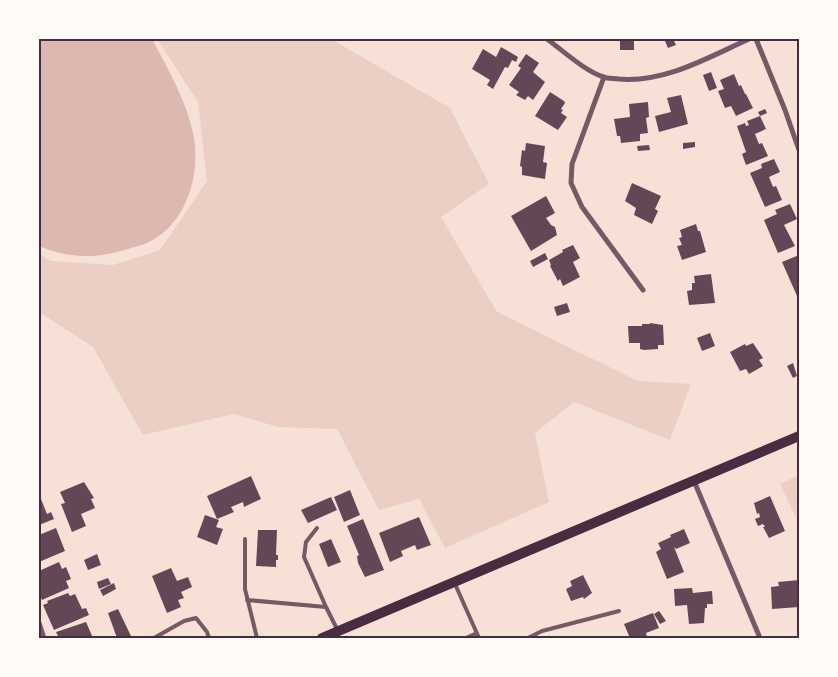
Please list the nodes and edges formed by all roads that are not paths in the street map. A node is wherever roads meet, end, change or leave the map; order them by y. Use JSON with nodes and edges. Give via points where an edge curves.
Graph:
{"nodes":[{"id":1,"x":547,"y":39,"type":"edge"},
{"id":2,"x":750,"y":39,"type":"edge"},
{"id":3,"x":756,"y":39,"type":"edge"},
{"id":4,"x":604,"y":78,"type":"junction"},
{"id":5,"x":799,"y":150,"type":"edge"},
{"id":6,"x":643,"y":290,"type":"dead end"},
{"id":7,"x":799,"y":436,"type":"edge"},
{"id":8,"x":694,"y":480,"type":"junction"},
{"id":9,"x":317,"y":528,"type":"dead end"},
{"id":10,"x":245,"y":539,"type":"dead end"},
{"id":11,"x":454,"y":582,"type":"junction"},
{"id":12,"x":247,"y":600,"type":"junction"},
{"id":13,"x":326,"y":607,"type":"junction"},
{"id":14,"x":619,"y":611,"type":"dead end"},
{"id":15,"x":39,"y":623,"type":"edge"},
{"id":16,"x":338,"y":631,"type":"junction"},
{"id":17,"x":477,"y":633,"type":"junction"},
{"id":18,"x":44,"y":638,"type":"edge"},
{"id":19,"x":154,"y":638,"type":"edge"},
{"id":20,"x":209,"y":638,"type":"edge"},
{"id":21,"x":257,"y":638,"type":"edge"},
{"id":22,"x":322,"y":638,"type":"edge"},
{"id":23,"x":466,"y":638,"type":"edge"},
{"id":24,"x":479,"y":638,"type":"edge"},
{"id":25,"x":528,"y":638,"type":"edge"},
{"id":26,"x":760,"y":638,"type":"edge"}],
"edges":[{"from":1,"to":4,"type":"street"},
{"from":2,"to":4,"type":"street","via":[[662,75]]},
{"from":3,"to":5,"type":"street"},
{"from":4,"to":6,"type":"street","via":[[572,164],[571,183],[582,207]]},
{"from":7,"to":8,"type":"main road"},
{"from":8,"to":11,"type":"main road"},
{"from":8,"to":26,"type":"street"},
{"from":9,"to":13,"type":"lane","via":[[306,542],[304,558]]},
{"from":10,"to":12,"type":"lane"},
{"from":11,"to":16,"type":"main road"},
{"from":11,"to":17,"type":"lane"},
{"from":12,"to":13,"type":"lane"},
{"from":12,"to":21,"type":"lane"},
{"from":13,"to":16,"type":"lane"},
{"from":14,"to":25,"type":"lane","via":[[542,631]]},
{"from":15,"to":18,"type":"street"},
{"from":16,"to":22,"type":"main road"},
{"from":17,"to":23,"type":"lane"},
{"from":17,"to":24,"type":"lane"},
{"from":19,"to":20,"type":"lane","via":[[196,618]]}]}
